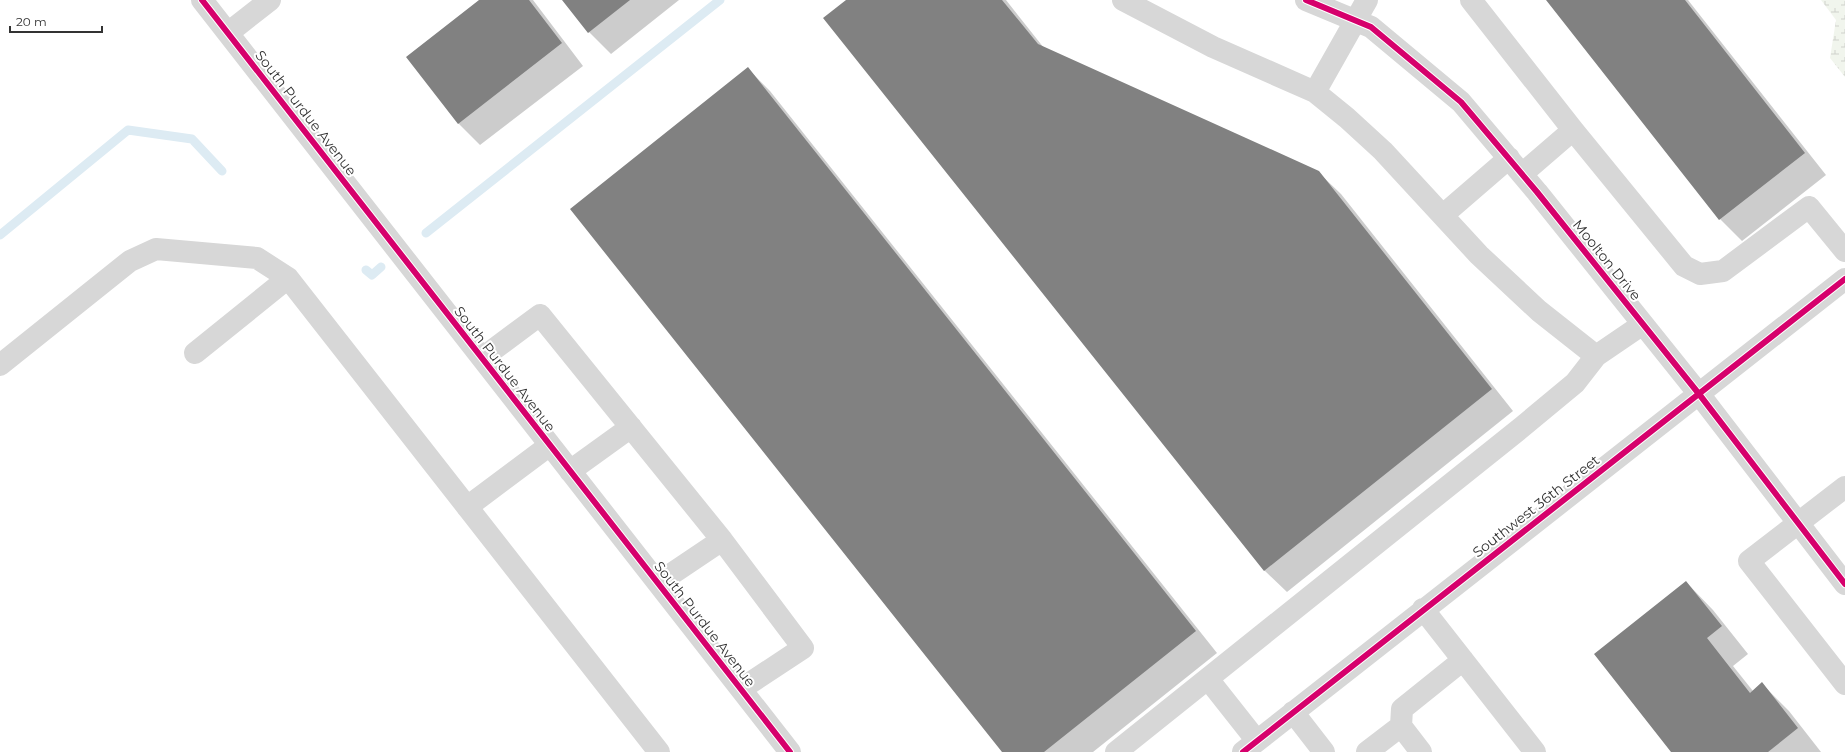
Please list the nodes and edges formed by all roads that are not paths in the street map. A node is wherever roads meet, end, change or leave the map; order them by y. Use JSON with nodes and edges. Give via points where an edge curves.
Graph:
{"nodes":[{"id":1,"x":202,"y":0,"type":"edge"},
{"id":2,"x":270,"y":0,"type":"edge"},
{"id":3,"x":1122,"y":0,"type":"edge"},
{"id":4,"x":1306,"y":0,"type":"edge"},
{"id":5,"x":1367,"y":0,"type":"edge"},
{"id":6,"x":1471,"y":0,"type":"edge"},
{"id":7,"x":1355,"y":20,"type":"junction"},
{"id":8,"x":228,"y":33,"type":"junction"},
{"id":9,"x":1315,"y":92,"type":"junction"},
{"id":10,"x":1574,"y":130,"type":"junction"},
{"id":11,"x":1515,"y":166,"type":"junction"},
{"id":12,"x":1443,"y":215,"type":"junction"},
{"id":13,"x":1845,"y":251,"type":"edge"},
{"id":14,"x":288,"y":278,"type":"junction"},
{"id":15,"x":1845,"y":279,"type":"edge"},
{"id":16,"x":1643,"y":324,"type":"junction"},
{"id":17,"x":194,"y":353,"type":"dead end"},
{"id":18,"x":1596,"y":356,"type":"junction"},
{"id":19,"x":482,"y":358,"type":"junction"},
{"id":20,"x":0,"y":365,"type":"edge"},
{"id":21,"x":1699,"y":394,"type":"junction"},
{"id":22,"x":631,"y":427,"type":"junction"},
{"id":23,"x":550,"y":445,"type":"junction"},
{"id":24,"x":570,"y":471,"type":"junction"},
{"id":25,"x":1845,"y":487,"type":"edge"},
{"id":26,"x":467,"y":508,"type":"junction"},
{"id":27,"x":1798,"y":523,"type":"junction"},
{"id":28,"x":722,"y":540,"type":"junction"},
{"id":29,"x":658,"y":583,"type":"junction"},
{"id":30,"x":1845,"y":584,"type":"edge"},
{"id":31,"x":1423,"y":609,"type":"junction"},
{"id":32,"x":1458,"y":654,"type":"junction"},
{"id":33,"x":1208,"y":679,"type":"junction"},
{"id":34,"x":1845,"y":684,"type":"edge"},
{"id":35,"x":741,"y":689,"type":"junction"},
{"id":36,"x":1293,"y":712,"type":"junction"},
{"id":37,"x":1401,"y":726,"type":"junction"},
{"id":38,"x":1250,"y":746,"type":"edge"},
{"id":39,"x":659,"y":752,"type":"edge"},
{"id":40,"x":790,"y":752,"type":"edge"},
{"id":41,"x":1116,"y":752,"type":"edge"},
{"id":42,"x":1324,"y":752,"type":"edge"},
{"id":43,"x":1367,"y":752,"type":"edge"},
{"id":44,"x":1421,"y":752,"type":"edge"},
{"id":45,"x":1535,"y":752,"type":"edge"}],
"edges":[{"from":1,"to":8,"type":"street","name":"South Purdue Avenue"},
{"from":2,"to":8,"type":"street"},
{"from":3,"to":9,"type":"street","via":[[1213,47]]},
{"from":4,"to":7,"type":"street","name":"Moolton Drive"},
{"from":5,"to":7,"type":"street"},
{"from":6,"to":10,"type":"street"},
{"from":7,"to":9,"type":"street"},
{"from":7,"to":11,"type":"street","name":"Moolton Drive","via":[[1371,27],[1461,102]]},
{"from":8,"to":19,"type":"street","name":"South Purdue Avenue"},
{"from":9,"to":12,"type":"street","via":[[1383,151]]},
{"from":10,"to":11,"type":"street"},
{"from":10,"to":13,"type":"street","via":[[1684,266],[1700,274],[1723,271],[1808,207]]},
{"from":11,"to":12,"type":"street"},
{"from":11,"to":16,"type":"street","name":"Moolton Drive"},
{"from":12,"to":18,"type":"street","via":[[1479,255],[1539,311]]},
{"from":14,"to":17,"type":"street"},
{"from":14,"to":20,"type":"street","via":[[257,258],[156,249],[130,261]]},
{"from":14,"to":26,"type":"street"},
{"from":15,"to":21,"type":"street","name":"Southwest 36th Street"},
{"from":16,"to":18,"type":"street"},
{"from":16,"to":21,"type":"street","name":"Moolton Drive"},
{"from":18,"to":33,"type":"street","via":[[1575,383]]},
{"from":19,"to":22,"type":"street","via":[[540,315]]},
{"from":19,"to":23,"type":"street","name":"South Purdue Avenue"},
{"from":21,"to":27,"type":"street","name":"Moolton Drive"},
{"from":21,"to":31,"type":"street","name":"Southwest 36th Street"},
{"from":22,"to":24,"type":"street"},
{"from":22,"to":28,"type":"street"},
{"from":23,"to":24,"type":"street","name":"South Purdue Avenue"},
{"from":23,"to":26,"type":"street"},
{"from":24,"to":29,"type":"street","name":"South Purdue Avenue"},
{"from":25,"to":27,"type":"street"},
{"from":26,"to":39,"type":"street"},
{"from":27,"to":30,"type":"street","name":"Moolton Drive"},
{"from":27,"to":34,"type":"street","via":[[1750,561]]},
{"from":28,"to":29,"type":"street"},
{"from":28,"to":35,"type":"street","via":[[803,648]]},
{"from":29,"to":35,"type":"street","name":"South Purdue Avenue"},
{"from":31,"to":32,"type":"street"},
{"from":31,"to":36,"type":"street","name":"Southwest 36th Street"},
{"from":32,"to":37,"type":"street","via":[[1402,709]]},
{"from":32,"to":45,"type":"street"},
{"from":33,"to":38,"type":"street"},
{"from":33,"to":41,"type":"street"},
{"from":35,"to":40,"type":"street","name":"South Purdue Avenue"},
{"from":36,"to":38,"type":"street","name":"Southwest 36th Street"},
{"from":36,"to":42,"type":"street"},
{"from":37,"to":43,"type":"street"},
{"from":37,"to":44,"type":"street"}]}
